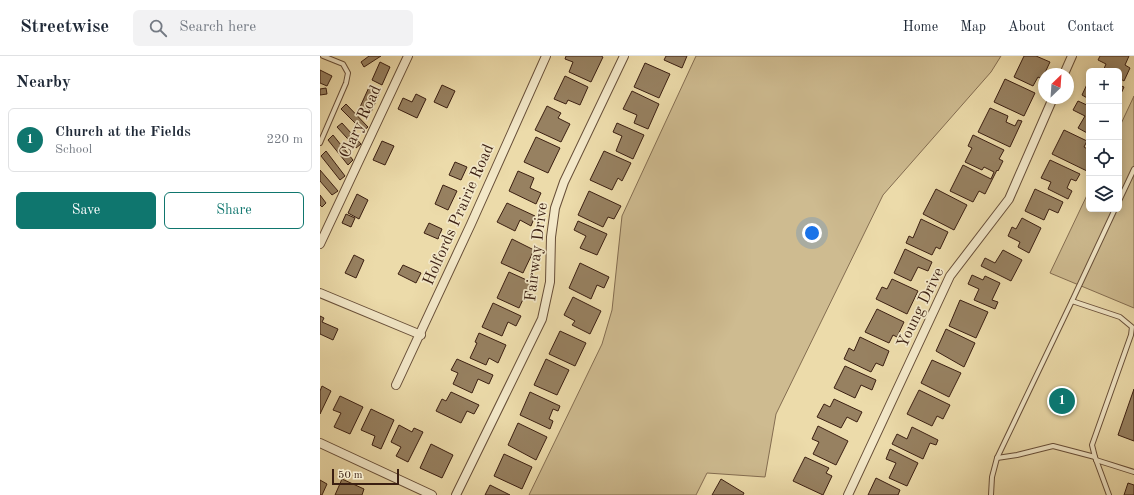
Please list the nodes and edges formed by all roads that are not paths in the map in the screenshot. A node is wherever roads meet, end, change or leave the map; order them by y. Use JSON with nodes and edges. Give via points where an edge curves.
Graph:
{"nodes":[{"id":1,"x":323,"y":56,"type":"edge"},
{"id":2,"x":408,"y":56,"type":"edge"},
{"id":3,"x":546,"y":56,"type":"edge"},
{"id":4,"x":624,"y":56,"type":"edge"},
{"id":5,"x":1072,"y":56,"type":"edge"},
{"id":6,"x":1067,"y":68,"type":"edge"},
{"id":7,"x":1050,"y":104,"type":"edge"},
{"id":8,"x":320,"y":143,"type":"edge"},
{"id":9,"x":1134,"y":168,"type":"edge"},
{"id":10,"x":1122,"y":194,"type":"edge"},
{"id":11,"x":1114,"y":212,"type":"edge"},
{"id":12,"x":320,"y":244,"type":"edge"},
{"id":13,"x":320,"y":293,"type":"edge"},
{"id":14,"x":1072,"y":301,"type":"junction"},
{"id":15,"x":1127,"y":322,"type":"junction"},
{"id":16,"x":1134,"y":324,"type":"edge"},
{"id":17,"x":421,"y":335,"type":"junction"},
{"id":18,"x":396,"y":385,"type":"dead end"},
{"id":19,"x":320,"y":443,"type":"edge"},
{"id":20,"x":997,"y":458,"type":"junction"},
{"id":21,"x":1096,"y":459,"type":"junction"},
{"id":22,"x":1134,"y":472,"type":"edge"},
{"id":23,"x":432,"y":495,"type":"edge"},
{"id":24,"x":456,"y":495,"type":"edge"},
{"id":25,"x":848,"y":495,"type":"edge"},
{"id":26,"x":991,"y":495,"type":"edge"},
{"id":27,"x":1109,"y":495,"type":"edge"}],
"edges":[{"from":1,"to":8,"type":"lane","via":[[343,64],[348,73]]},
{"from":2,"to":12,"type":"street","name":"Clary Road"},
{"from":3,"to":17,"type":"street","name":"Holfords Prairie Road"},
{"from":4,"to":24,"type":"street","name":"Fairway Drive","via":[[564,182],[555,208],[551,237],[550,282],[542,319]]},
{"from":5,"to":6,"type":"street"},
{"from":7,"to":25,"type":"street","name":"Young Drive","via":[[1008,199],[950,276]]},
{"from":9,"to":10,"type":"lane"},
{"from":11,"to":14,"type":"lane"},
{"from":13,"to":17,"type":"street"},
{"from":14,"to":15,"type":"lane","via":[[1120,317]]},
{"from":14,"to":20,"type":"lane"},
{"from":15,"to":16,"type":"lane"},
{"from":15,"to":21,"type":"lane","via":[[1132,327],[1131,335],[1092,445]]},
{"from":17,"to":18,"type":"street","name":"Holfords Prairie Road"},
{"from":19,"to":23,"type":"street"},
{"from":20,"to":21,"type":"lane","via":[[1053,446]]},
{"from":20,"to":26,"type":"lane"},
{"from":21,"to":22,"type":"lane"},
{"from":21,"to":27,"type":"lane"}]}
